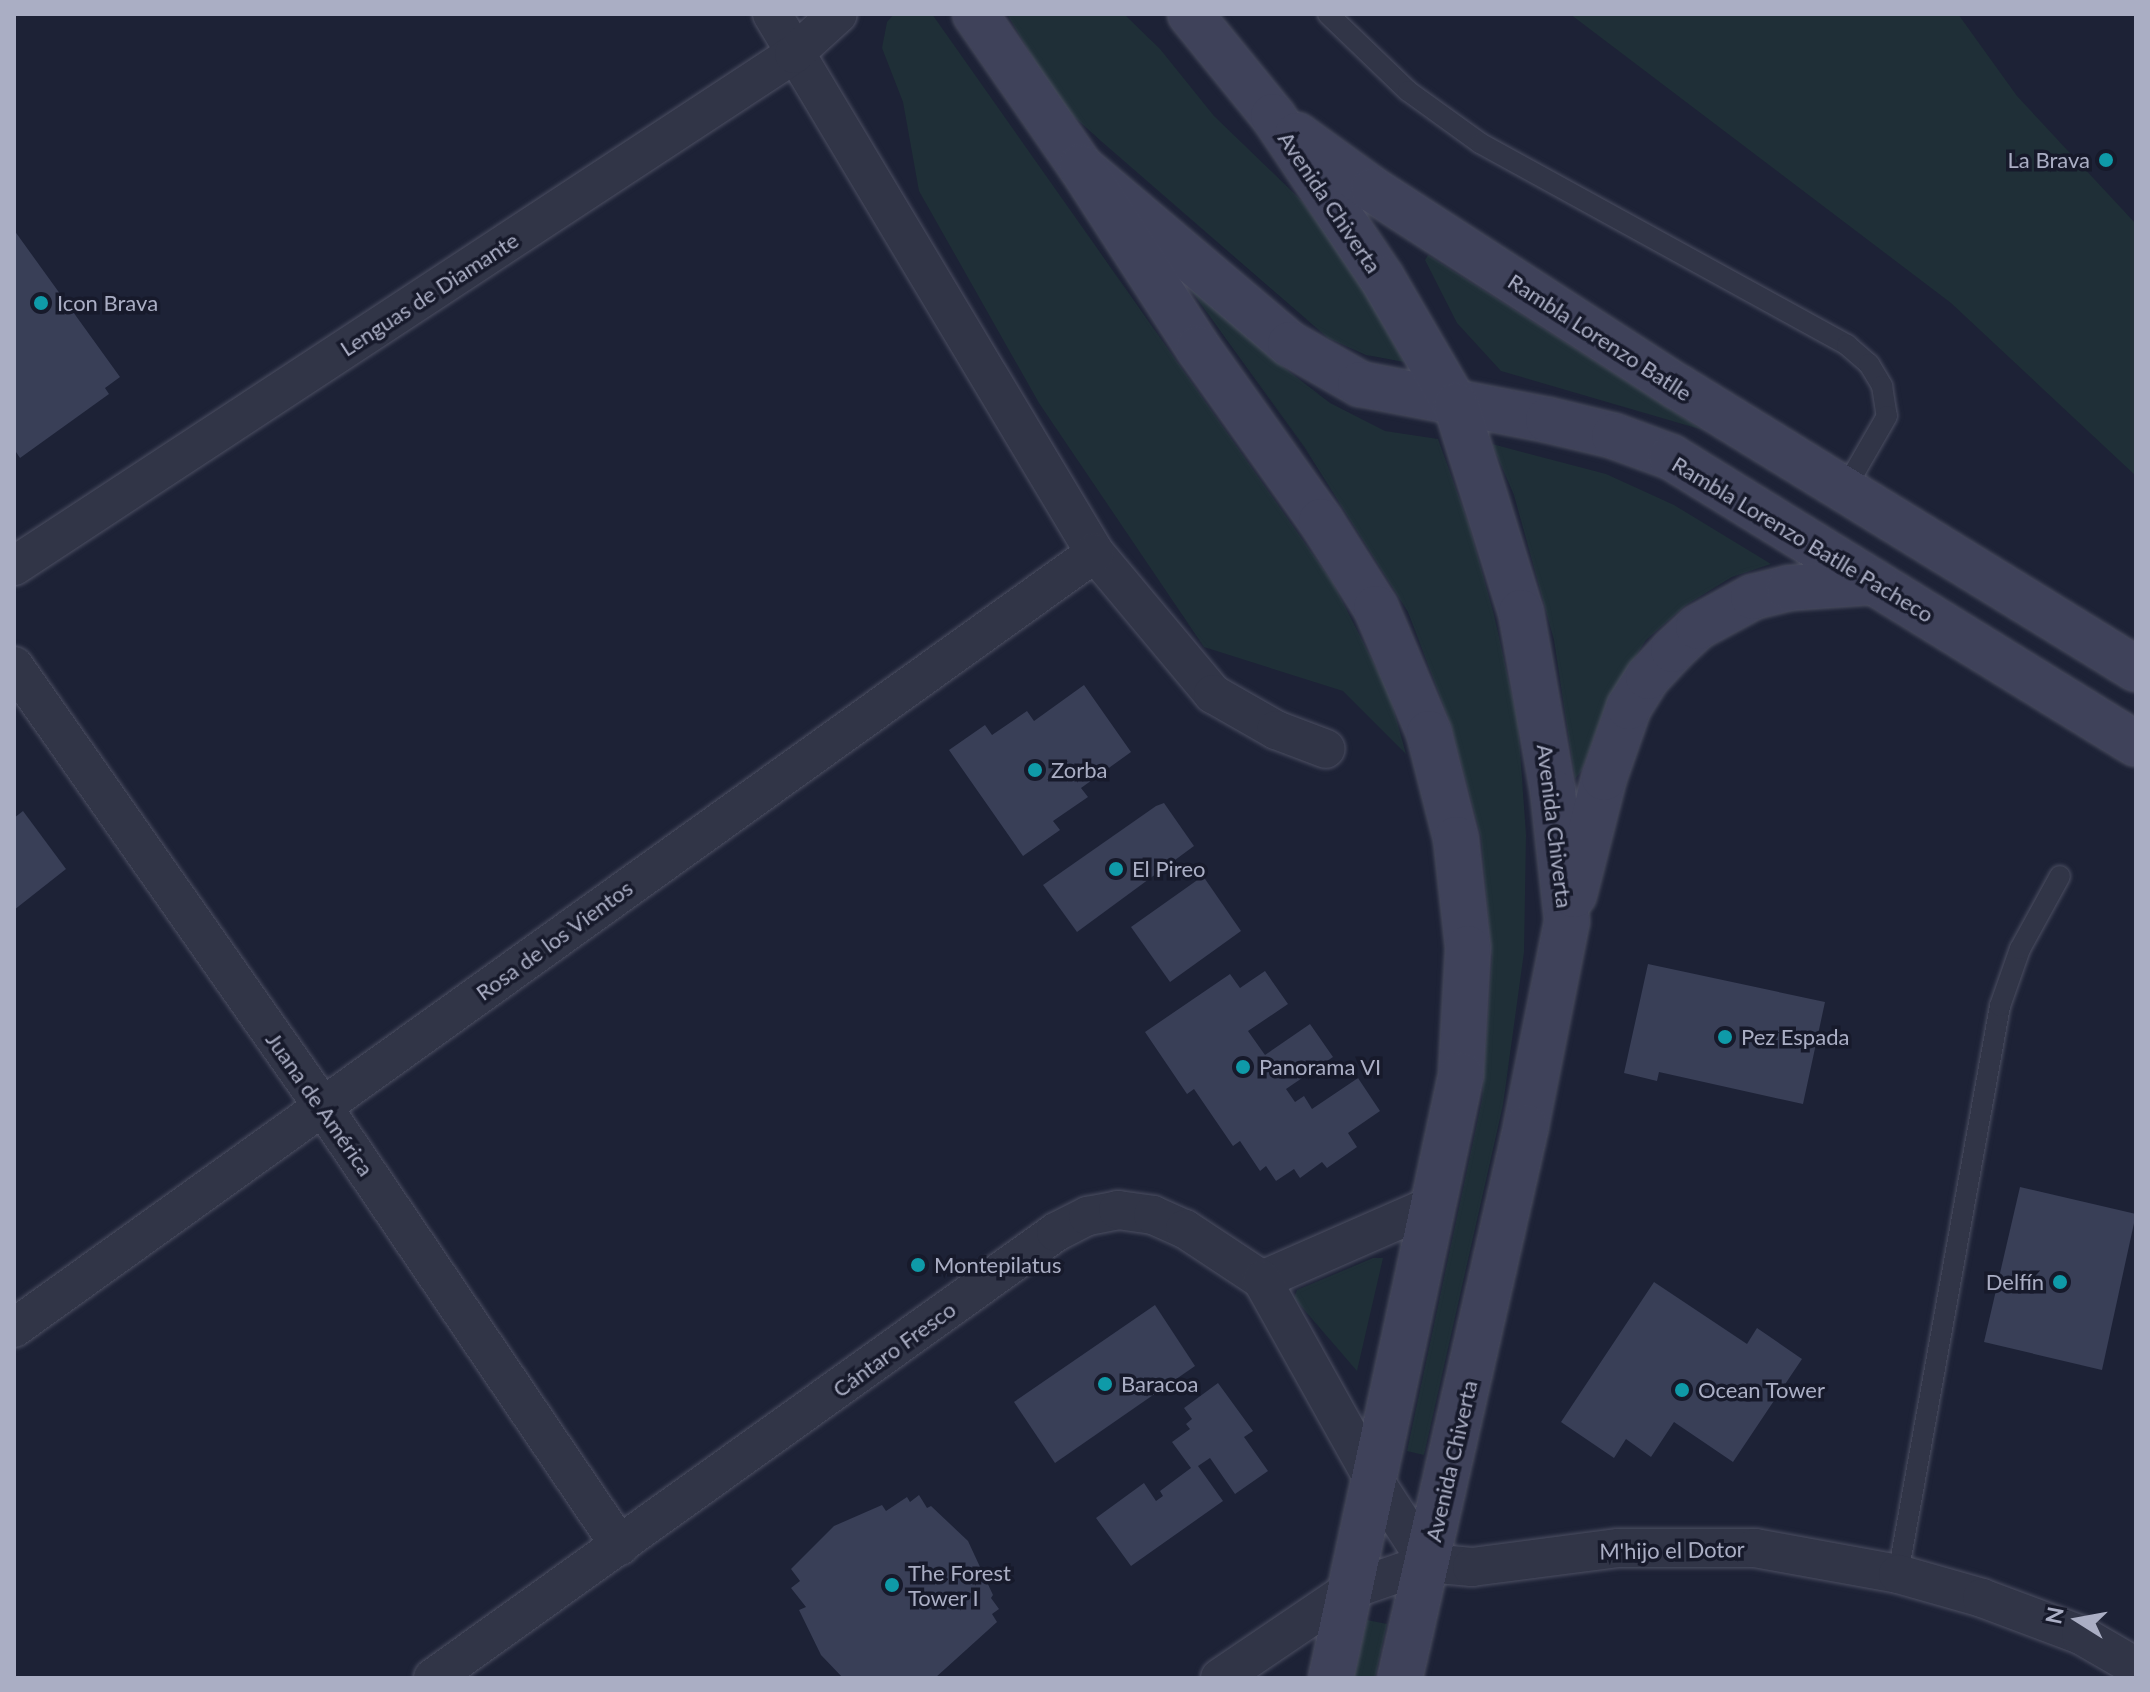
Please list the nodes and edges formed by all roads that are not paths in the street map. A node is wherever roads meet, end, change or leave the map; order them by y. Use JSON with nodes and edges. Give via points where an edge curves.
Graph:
{"nodes":[{"id":1,"x":772,"y":14,"type":"edge"},
{"id":2,"x":838,"y":14,"type":"edge"},
{"id":3,"x":975,"y":14,"type":"edge"},
{"id":4,"x":1190,"y":14,"type":"edge"},
{"id":5,"x":1328,"y":14,"type":"edge"},
{"id":6,"x":794,"y":54,"type":"junction"},
{"id":7,"x":1273,"y":116,"type":"junction"},
{"id":8,"x":1081,"y":167,"type":"junction"},
{"id":9,"x":1456,"y":405,"type":"junction"},
{"id":10,"x":1845,"y":489,"type":"junction"},
{"id":11,"x":1095,"y":553,"type":"junction"},
{"id":12,"x":14,"y":566,"type":"edge"},
{"id":13,"x":1874,"y":582,"type":"junction"},
{"id":14,"x":14,"y":666,"type":"edge"},
{"id":15,"x":2136,"y":669,"type":"edge"},
{"id":16,"x":2136,"y":744,"type":"edge"},
{"id":17,"x":1326,"y":749,"type":"dead end"},
{"id":18,"x":2060,"y":876,"type":"dead end"},
{"id":19,"x":1567,"y":921,"type":"junction"},
{"id":20,"x":323,"y":1107,"type":"junction"},
{"id":21,"x":1435,"y":1204,"type":"junction"},
{"id":22,"x":1262,"y":1280,"type":"junction"},
{"id":23,"x":14,"y":1328,"type":"edge"},
{"id":24,"x":1374,"y":1480,"type":"junction"},
{"id":25,"x":620,"y":1546,"type":"junction"},
{"id":26,"x":1428,"y":1563,"type":"junction"},
{"id":27,"x":1898,"y":1574,"type":"junction"},
{"id":28,"x":1350,"y":1590,"type":"junction"},
{"id":29,"x":2136,"y":1667,"type":"edge"},
{"id":30,"x":433,"y":1678,"type":"edge"},
{"id":31,"x":1220,"y":1678,"type":"edge"},
{"id":32,"x":1331,"y":1678,"type":"edge"},
{"id":33,"x":1400,"y":1678,"type":"edge"}],
"edges":[{"from":1,"to":6,"type":"street"},
{"from":2,"to":6,"type":"street","name":"Lenguas de Diamante"},
{"from":3,"to":8,"type":"street","name":"Rambla Lorenzo Batlle Pacheco"},
{"from":4,"to":7,"type":"street"},
{"from":5,"to":10,"type":"lane","via":[[1408,91],[1480,143],[1847,345],[1869,364],[1882,386],[1887,416]]},
{"from":6,"to":11,"type":"street"},
{"from":6,"to":12,"type":"street","name":"Lenguas de Diamante"},
{"from":7,"to":9,"type":"street","name":"Avenida Chiverta","via":[[1382,278]]},
{"from":7,"to":10,"type":"street","name":"Rambla Lorenzo Batlle","via":[[1373,190]]},
{"from":8,"to":9,"type":"street","name":"Rambla Lorenzo Batlle Pacheco","via":[[1290,344],[1360,384]]},
{"from":8,"to":21,"type":"street","via":[[1376,608],[1429,733],[1456,839],[1468,948],[1461,1075]]},
{"from":9,"to":13,"type":"street","name":"Rambla Lorenzo Batlle Pacheco","via":[[1601,433],[1671,457]]},
{"from":9,"to":19,"type":"street","name":"Avenida Chiverta","via":[[1521,612],[1553,792]]},
{"from":10,"to":15,"type":"street","name":"Rambla Lorenzo Batlle"},
{"from":11,"to":17,"type":"street","via":[[1213,694],[1276,730]]},
{"from":11,"to":20,"type":"street","name":"Rosa de los Vientos"},
{"from":13,"to":16,"type":"street","name":"Rambla Lorenzo Batlle Pacheco"},
{"from":13,"to":19,"type":"street","via":[[1789,588],[1753,597],[1698,627],[1648,677],[1629,707],[1604,778]]},
{"from":14,"to":20,"type":"street","name":"Juana de América"},
{"from":18,"to":27,"type":"lane","via":[[2020,949],[2000,1006]]},
{"from":19,"to":26,"type":"street","name":"Avenida Chiverta"},
{"from":20,"to":23,"type":"street","name":"Rosa de los Vientos"},
{"from":20,"to":25,"type":"street","name":"Juana de América"},
{"from":21,"to":22,"type":"street"},
{"from":21,"to":24,"type":"street"},
{"from":22,"to":24,"type":"street","name":"Cántaro Fresco"},
{"from":22,"to":25,"type":"street","name":"Cántaro Fresco","via":[[1185,1229],[1153,1215],[1118,1210],[1088,1216],[1056,1232]]},
{"from":24,"to":26,"type":"street","name":"Cántaro Fresco"},
{"from":24,"to":28,"type":"street"},
{"from":25,"to":30,"type":"street","name":"Cántaro Fresco"},
{"from":26,"to":27,"type":"street","name":"M'hijo el Dotor","via":[[1472,1567],[1619,1548],[1755,1548]]},
{"from":26,"to":28,"type":"street","name":"M'hijo el Dotor"},
{"from":26,"to":33,"type":"street","name":"Avenida Chiverta"},
{"from":27,"to":29,"type":"street","name":"M'hijo el Dotor","via":[[2081,1635]]},
{"from":28,"to":31,"type":"street","name":"M'hijo el Dotor"},
{"from":28,"to":32,"type":"street"}]}
